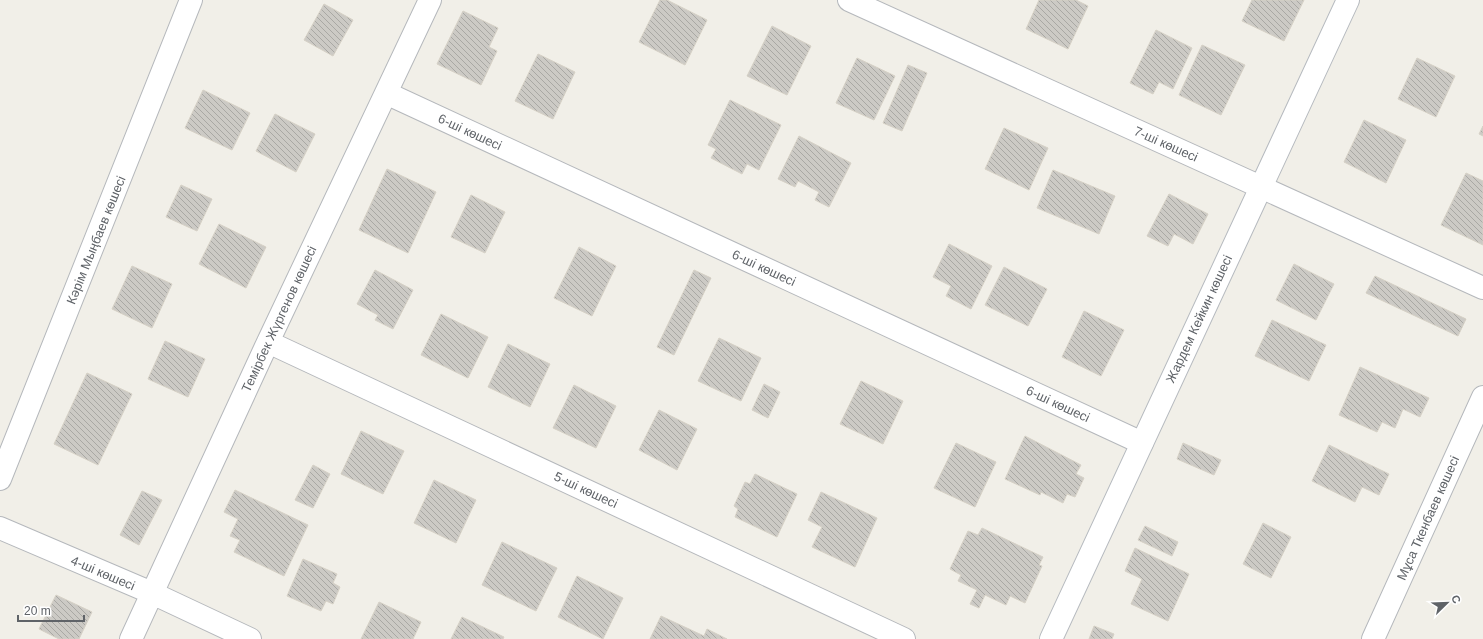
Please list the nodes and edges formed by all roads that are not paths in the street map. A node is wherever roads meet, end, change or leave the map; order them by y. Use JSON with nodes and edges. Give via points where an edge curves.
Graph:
{"nodes":[{"id":1,"x":191,"y":0,"type":"edge"},
{"id":2,"x":430,"y":0,"type":"edge"},
{"id":3,"x":849,"y":0,"type":"edge"},
{"id":4,"x":1348,"y":0,"type":"edge"},
{"id":5,"x":386,"y":93,"type":"junction"},
{"id":6,"x":1261,"y":187,"type":"junction"},
{"id":7,"x":1483,"y":288,"type":"edge"},
{"id":8,"x":268,"y":342,"type":"junction"},
{"id":9,"x":1483,"y":397,"type":"edge"},
{"id":10,"x":1142,"y":443,"type":"junction"},
{"id":11,"x":0,"y":479,"type":"edge"},
{"id":12,"x":0,"y":528,"type":"edge"},
{"id":13,"x":152,"y":593,"type":"junction"},
{"id":14,"x":131,"y":639,"type":"edge"},
{"id":15,"x":250,"y":639,"type":"edge"},
{"id":16,"x":904,"y":639,"type":"edge"},
{"id":17,"x":1051,"y":639,"type":"edge"},
{"id":18,"x":1373,"y":639,"type":"edge"}],
"edges":[{"from":1,"to":11,"type":"street","name":"Кәрім Мыңбаев көшесі"},
{"from":2,"to":5,"type":"street","name":"Темірбек Жүргенов көшесі"},
{"from":3,"to":6,"type":"street","name":"7-ші көшесі"},
{"from":4,"to":6,"type":"street","name":"Жардем Кейкин көшесі"},
{"from":5,"to":8,"type":"street","name":"Темірбек Жүргенов көшесі"},
{"from":5,"to":10,"type":"street","name":"6-ші көшесі"},
{"from":6,"to":7,"type":"street","name":"7-ші көшесі"},
{"from":6,"to":10,"type":"street","name":"Жардем Кейкин көшесі"},
{"from":8,"to":13,"type":"street","name":"Темірбек Жүргенов көшесі"},
{"from":8,"to":16,"type":"street","name":"5-ші көшесі"},
{"from":9,"to":18,"type":"street","name":"Мұса Ткенбаев көшесі"},
{"from":10,"to":17,"type":"street","name":"Жардем Кейкин көшесі"},
{"from":12,"to":13,"type":"street","name":"4-ші көшесі"},
{"from":13,"to":14,"type":"street","name":"Темірбек Жүргенов көшесі"},
{"from":13,"to":15,"type":"street","name":"4-ші көшесі"}]}
